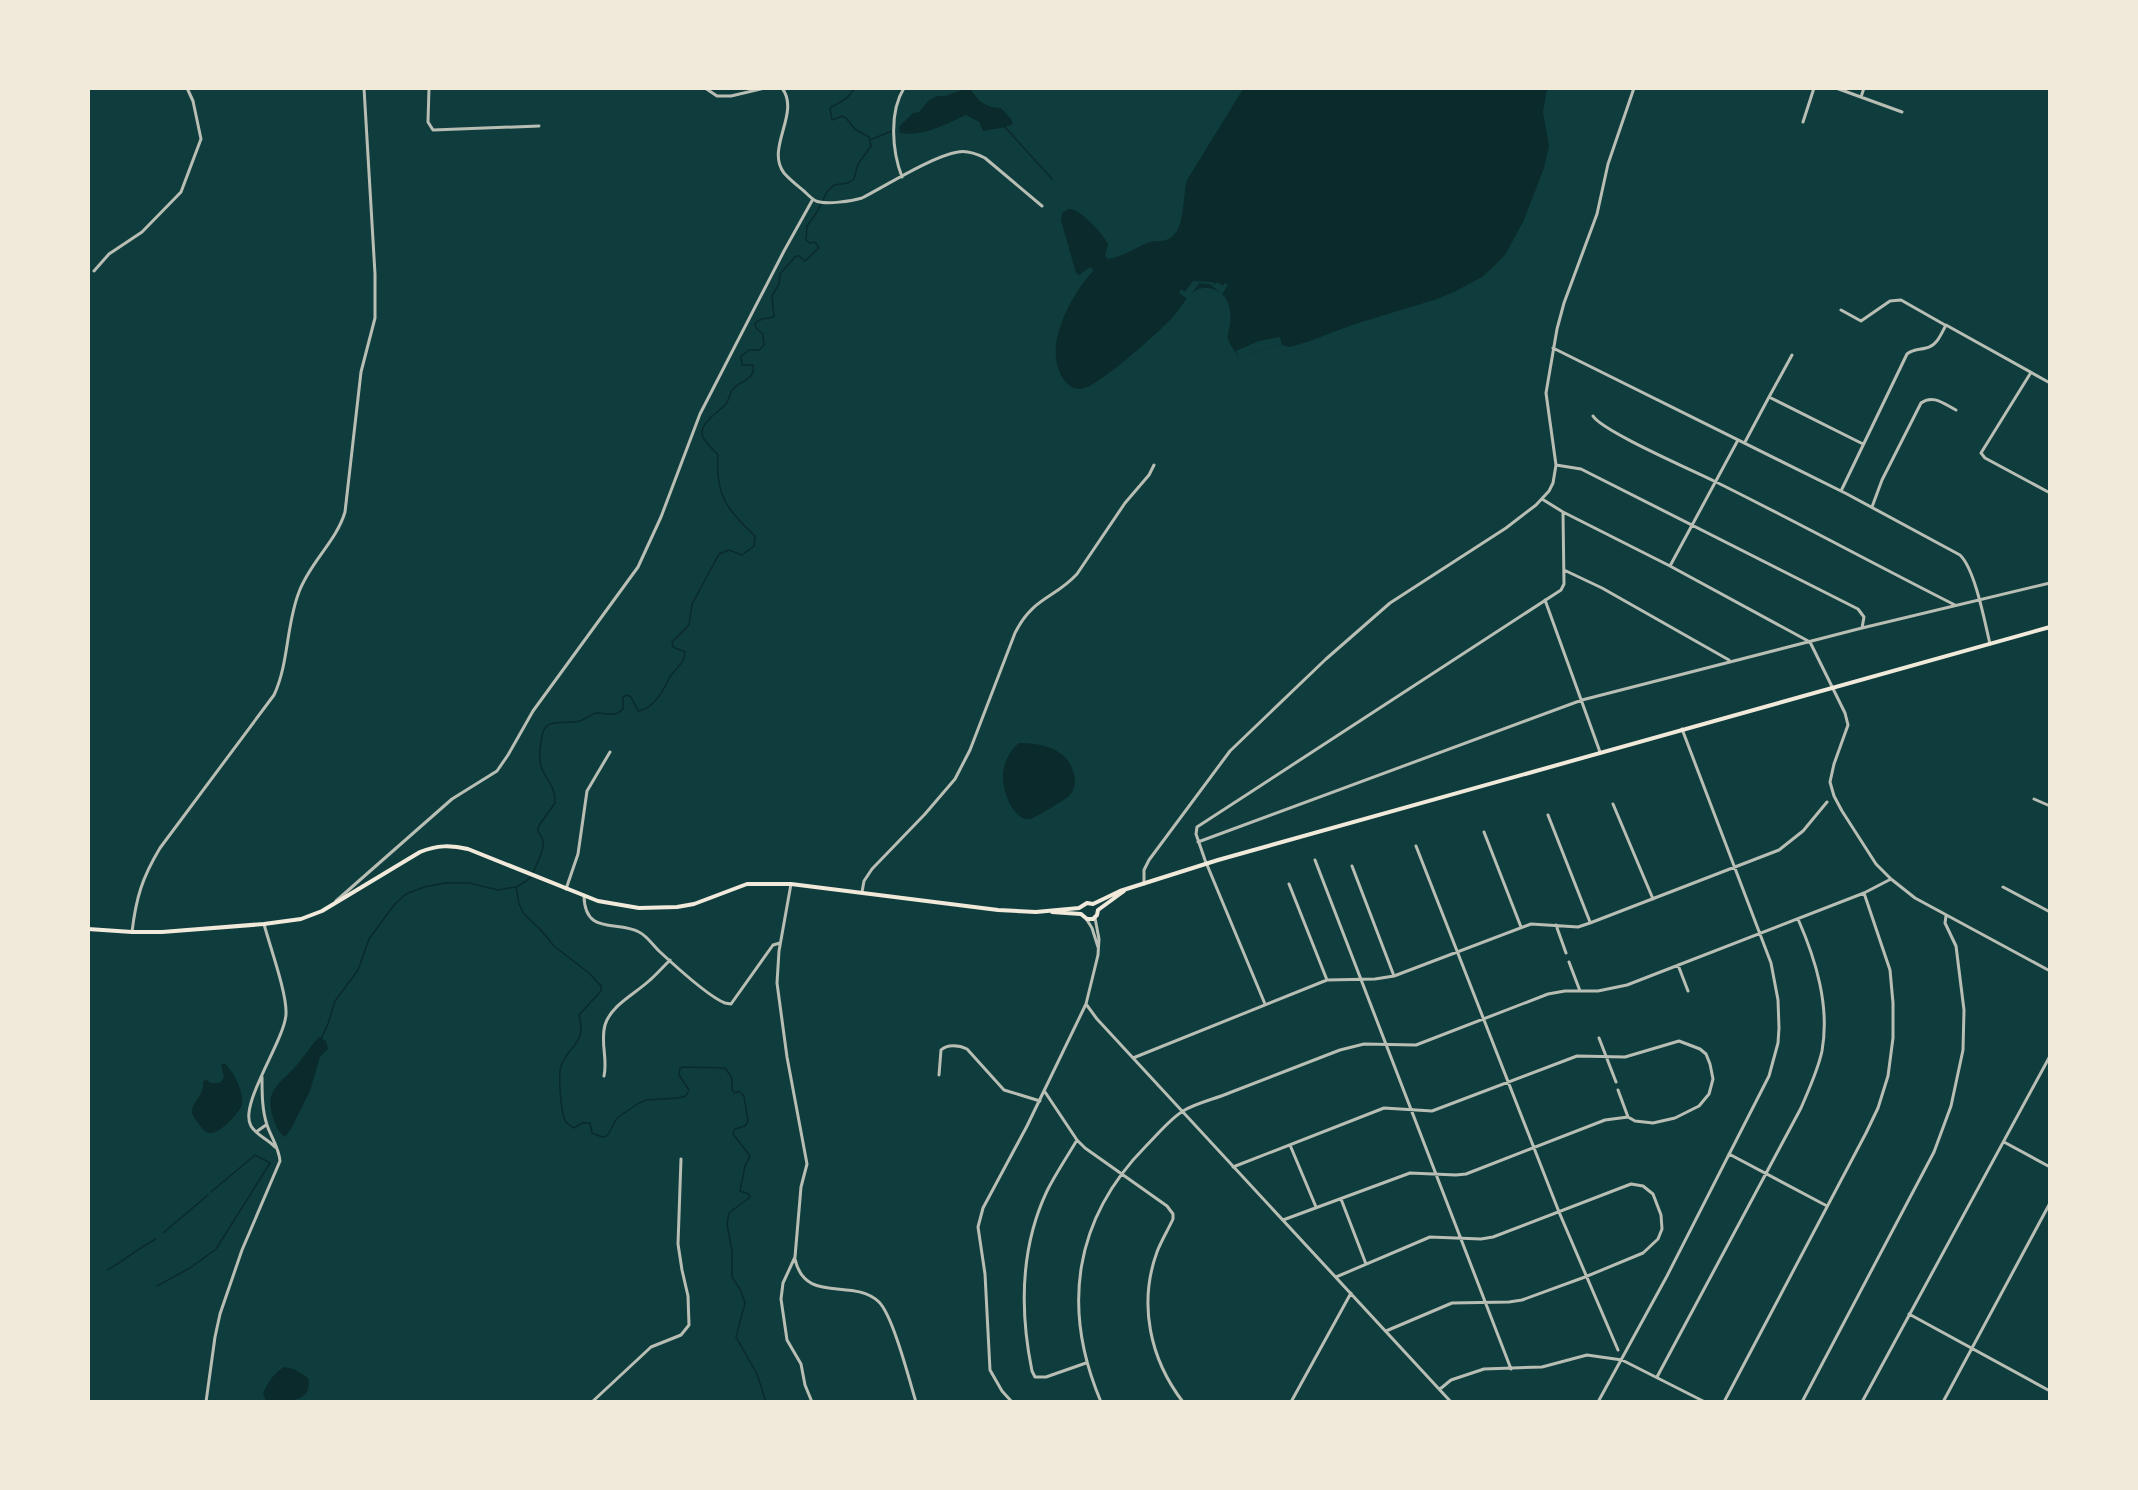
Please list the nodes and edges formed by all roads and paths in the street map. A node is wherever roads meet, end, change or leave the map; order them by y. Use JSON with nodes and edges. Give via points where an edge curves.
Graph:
{"nodes":[{"id":1,"x":187,"y":88,"type":"edge"},
{"id":2,"x":364,"y":88,"type":"edge"},
{"id":3,"x":429,"y":88,"type":"edge"},
{"id":4,"x":705,"y":88,"type":"edge"},
{"id":5,"x":765,"y":88,"type":"edge"},
{"id":6,"x":782,"y":88,"type":"edge"},
{"id":7,"x":904,"y":88,"type":"edge"},
{"id":8,"x":1634,"y":88,"type":"edge"},
{"id":9,"x":1814,"y":88,"type":"edge"},
{"id":10,"x":1836,"y":88,"type":"edge"},
{"id":11,"x":1864,"y":88,"type":"edge"},
{"id":12,"x":1861,"y":97,"type":"junction"},
{"id":13,"x":1902,"y":112,"type":"dead end"},
{"id":14,"x":1803,"y":122,"type":"dead end"},
{"id":15,"x":539,"y":126,"type":"dead end"},
{"id":16,"x":902,"y":177,"type":"junction"},
{"id":17,"x":813,"y":199,"type":"junction"},
{"id":18,"x":1042,"y":207,"type":"dead end"},
{"id":19,"x":94,"y":271,"type":"dead end"},
{"id":20,"x":1841,"y":310,"type":"dead end"},
{"id":21,"x":1946,"y":326,"type":"junction"},
{"id":22,"x":1553,"y":348,"type":"junction"},
{"id":23,"x":1792,"y":355,"type":"dead end"},
{"id":24,"x":2030,"y":374,"type":"junction"},
{"id":25,"x":2049,"y":383,"type":"edge"},
{"id":26,"x":1769,"y":397,"type":"junction"},
{"id":27,"x":1956,"y":410,"type":"dead end"},
{"id":28,"x":1593,"y":416,"type":"dead end"},
{"id":29,"x":1738,"y":440,"type":"junction"},
{"id":30,"x":1745,"y":442,"type":"junction"},
{"id":31,"x":1863,"y":444,"type":"junction"},
{"id":32,"x":1154,"y":465,"type":"dead end"},
{"id":33,"x":1556,"y":465,"type":"junction"},
{"id":34,"x":1715,"y":482,"type":"junction"},
{"id":35,"x":1841,"y":491,"type":"junction"},
{"id":36,"x":2049,"y":494,"type":"edge"},
{"id":37,"x":1542,"y":499,"type":"junction"},
{"id":38,"x":1872,"y":507,"type":"junction"},
{"id":39,"x":1563,"y":512,"type":"junction"},
{"id":40,"x":1693,"y":525,"type":"junction"},
{"id":41,"x":1670,"y":566,"type":"junction"},
{"id":42,"x":1564,"y":569,"type":"junction"},
{"id":43,"x":2049,"y":583,"type":"edge"},
{"id":44,"x":1545,"y":600,"type":"junction"},
{"id":45,"x":1979,"y":600,"type":"junction"},
{"id":46,"x":1956,"y":606,"type":"junction"},
{"id":47,"x":2049,"y":627,"type":"edge"},
{"id":48,"x":1862,"y":628,"type":"junction"},
{"id":49,"x":1810,"y":642,"type":"junction"},
{"id":50,"x":1990,"y":644,"type":"junction"},
{"id":51,"x":1731,"y":661,"type":"junction"},
{"id":52,"x":1832,"y":687,"type":"junction"},
{"id":53,"x":1582,"y":700,"type":"junction"},
{"id":54,"x":1682,"y":729,"type":"junction"},
{"id":55,"x":610,"y":752,"type":"dead end"},
{"id":56,"x":1600,"y":752,"type":"junction"},
{"id":57,"x":2034,"y":799,"type":"dead end"},
{"id":58,"x":1827,"y":802,"type":"dead end"},
{"id":59,"x":1613,"y":804,"type":"dead end"},
{"id":60,"x":2049,"y":806,"type":"edge"},
{"id":61,"x":1548,"y":815,"type":"dead end"},
{"id":62,"x":1484,"y":832,"type":"dead end"},
{"id":63,"x":1198,"y":842,"type":"junction"},
{"id":64,"x":1416,"y":846,"type":"dead end"},
{"id":65,"x":1315,"y":860,"type":"dead end"},
{"id":66,"x":1207,"y":864,"type":"junction"},
{"id":67,"x":1352,"y":866,"type":"dead end"},
{"id":68,"x":1735,"y":868,"type":"junction"},
{"id":69,"x":1891,"y":879,"type":"junction"},
{"id":70,"x":1144,"y":884,"type":"junction"},
{"id":71,"x":1289,"y":884,"type":"dead end"},
{"id":72,"x":791,"y":885,"type":"junction"},
{"id":73,"x":2003,"y":887,"type":"dead end"},
{"id":74,"x":566,"y":889,"type":"junction"},
{"id":75,"x":1129,"y":889,"type":"junction"},
{"id":76,"x":862,"y":892,"type":"junction"},
{"id":77,"x":1864,"y":893,"type":"junction"},
{"id":78,"x":584,"y":896,"type":"junction"},
{"id":79,"x":1653,"y":899,"type":"junction"},
{"id":80,"x":336,"y":903,"type":"junction"},
{"id":81,"x":1093,"y":904,"type":"junction"},
{"id":82,"x":1083,"y":906,"type":"junction"},
{"id":83,"x":1098,"y":910,"type":"junction"},
{"id":84,"x":1050,"y":911,"type":"junction"},
{"id":85,"x":2049,"y":912,"type":"edge"},
{"id":86,"x":1082,"y":914,"type":"junction"},
{"id":87,"x":1946,"y":916,"type":"junction"},
{"id":88,"x":1095,"y":918,"type":"junction"},
{"id":89,"x":1087,"y":919,"type":"junction"},
{"id":90,"x":1798,"y":919,"type":"junction"},
{"id":91,"x":1590,"y":923,"type":"junction"},
{"id":92,"x":264,"y":924,"type":"junction"},
{"id":93,"x":1556,"y":925,"type":"junction"},
{"id":94,"x":1521,"y":927,"type":"junction"},
{"id":95,"x":88,"y":929,"type":"edge"},
{"id":96,"x":132,"y":932,"type":"junction"},
{"id":97,"x":1761,"y":933,"type":"junction"},
{"id":98,"x":780,"y":943,"type":"junction"},
{"id":99,"x":1098,"y":949,"type":"junction"},
{"id":100,"x":1459,"y":952,"type":"junction"},
{"id":101,"x":1566,"y":953,"type":"dead end"},
{"id":102,"x":670,"y":960,"type":"junction"},
{"id":103,"x":1569,"y":962,"type":"dead end"},
{"id":104,"x":1678,"y":965,"type":"junction"},
{"id":105,"x":2049,"y":971,"type":"edge"},
{"id":106,"x":1394,"y":976,"type":"junction"},
{"id":107,"x":1361,"y":978,"type":"junction"},
{"id":108,"x":1327,"y":980,"type":"junction"},
{"id":109,"x":1580,"y":991,"type":"junction"},
{"id":110,"x":1688,"y":991,"type":"dead end"},
{"id":111,"x":1086,"y":1004,"type":"junction"},
{"id":112,"x":1265,"y":1004,"type":"junction"},
{"id":113,"x":1483,"y":1018,"type":"junction"},
{"id":114,"x":1599,"y":1038,"type":"dead end"},
{"id":115,"x":1386,"y":1044,"type":"junction"},
{"id":116,"x":1606,"y":1056,"type":"junction"},
{"id":117,"x":2049,"y":1056,"type":"edge"},
{"id":118,"x":1133,"y":1058,"type":"junction"},
{"id":119,"x":939,"y":1075,"type":"dead end"},
{"id":120,"x":604,"y":1076,"type":"dead end"},
{"id":121,"x":262,"y":1077,"type":"junction"},
{"id":122,"x":1616,"y":1082,"type":"dead end"},
{"id":123,"x":1509,"y":1083,"type":"junction"},
{"id":124,"x":1618,"y":1090,"type":"dead end"},
{"id":125,"x":1045,"y":1092,"type":"junction"},
{"id":126,"x":1040,"y":1101,"type":"junction"},
{"id":127,"x":1412,"y":1110,"type":"junction"},
{"id":128,"x":1182,"y":1112,"type":"junction"},
{"id":129,"x":1628,"y":1118,"type":"junction"},
{"id":130,"x":266,"y":1125,"type":"junction"},
{"id":131,"x":256,"y":1132,"type":"junction"},
{"id":132,"x":1077,"y":1140,"type":"junction"},
{"id":133,"x":2003,"y":1142,"type":"junction"},
{"id":134,"x":1290,"y":1145,"type":"junction"},
{"id":135,"x":1534,"y":1147,"type":"junction"},
{"id":136,"x":278,"y":1151,"type":"junction"},
{"id":137,"x":1729,"y":1154,"type":"junction"},
{"id":138,"x":681,"y":1159,"type":"dead end"},
{"id":139,"x":1233,"y":1167,"type":"junction"},
{"id":140,"x":2049,"y":1167,"type":"edge"},
{"id":141,"x":1122,"y":1173,"type":"junction"},
{"id":142,"x":1436,"y":1174,"type":"junction"},
{"id":143,"x":1766,"y":1174,"type":"junction"},
{"id":144,"x":1341,"y":1198,"type":"junction"},
{"id":145,"x":2049,"y":1203,"type":"edge"},
{"id":146,"x":1827,"y":1206,"type":"junction"},
{"id":147,"x":1316,"y":1207,"type":"junction"},
{"id":148,"x":1559,"y":1212,"type":"junction"},
{"id":149,"x":1283,"y":1220,"type":"junction"},
{"id":150,"x":1461,"y":1237,"type":"junction"},
{"id":151,"x":795,"y":1257,"type":"junction"},
{"id":152,"x":1366,"y":1264,"type":"junction"},
{"id":153,"x":1336,"y":1277,"type":"junction"},
{"id":154,"x":1586,"y":1277,"type":"junction"},
{"id":155,"x":1351,"y":1293,"type":"junction"},
{"id":156,"x":1486,"y":1303,"type":"junction"},
{"id":157,"x":1909,"y":1314,"type":"junction"},
{"id":158,"x":1386,"y":1331,"type":"junction"},
{"id":159,"x":1971,"y":1349,"type":"junction"},
{"id":160,"x":1618,"y":1350,"type":"dead end"},
{"id":161,"x":1622,"y":1360,"type":"junction"},
{"id":162,"x":1086,"y":1363,"type":"junction"},
{"id":163,"x":1511,"y":1369,"type":"junction"},
{"id":164,"x":1658,"y":1377,"type":"junction"},
{"id":165,"x":1440,"y":1389,"type":"junction"},
{"id":166,"x":2049,"y":1391,"type":"edge"},
{"id":167,"x":206,"y":1401,"type":"edge"},
{"id":168,"x":592,"y":1401,"type":"edge"},
{"id":169,"x":812,"y":1401,"type":"edge"},
{"id":170,"x":916,"y":1401,"type":"edge"},
{"id":171,"x":1012,"y":1401,"type":"edge"},
{"id":172,"x":1101,"y":1401,"type":"edge"},
{"id":173,"x":1183,"y":1401,"type":"edge"},
{"id":174,"x":1291,"y":1401,"type":"edge"},
{"id":175,"x":1451,"y":1401,"type":"edge"},
{"id":176,"x":1598,"y":1401,"type":"edge"},
{"id":177,"x":1705,"y":1401,"type":"edge"},
{"id":178,"x":1724,"y":1401,"type":"edge"},
{"id":179,"x":1802,"y":1401,"type":"edge"},
{"id":180,"x":1862,"y":1401,"type":"edge"},
{"id":181,"x":1943,"y":1401,"type":"edge"}],
"edges":[{"from":1,"to":19,"type":"street","via":[[194,101],[201,139],[181,192],[142,232],[109,254]]},
{"from":2,"to":96,"type":"street","via":[[375,318],[361,372],[345,512],[300,588],[281,681],[274,695],[160,848],[140,890]]},
{"from":3,"to":15,"type":"street","via":[[428,122],[433,130]]},
{"from":4,"to":5,"type":"street","via":[[717,96]]},
{"from":6,"to":17,"type":"street","via":[[789,104],[779,160],[783,172]]},
{"from":7,"to":16,"type":"street","via":[[893,122]]},
{"from":8,"to":22,"type":"street"},
{"from":9,"to":14,"type":"street"},
{"from":10,"to":12,"type":"street"},
{"from":11,"to":12,"type":"street"},
{"from":12,"to":13,"type":"street"},
{"from":16,"to":17,"type":"street","via":[[850,201]]},
{"from":16,"to":18,"type":"street","via":[[956,152],[970,152],[985,158]]},
{"from":17,"to":80,"type":"street","via":[[700,414],[638,567],[533,711],[497,771],[452,799]]},
{"from":20,"to":21,"type":"street","via":[[1860,321],[1895,299]]},
{"from":21,"to":24,"type":"street"},
{"from":21,"to":31,"type":"street","via":[[1931,347],[1907,354]]},
{"from":22,"to":29,"type":"street"},
{"from":22,"to":33,"type":"street","via":[[1546,393]]},
{"from":23,"to":26,"type":"street"},
{"from":24,"to":25,"type":"street"},
{"from":24,"to":36,"type":"street","via":[[1981,453]]},
{"from":26,"to":30,"type":"street"},
{"from":26,"to":31,"type":"street"},
{"from":27,"to":38,"type":"street","via":[[1932,398],[1921,403]]},
{"from":28,"to":34,"type":"street","via":[[1624,437]]},
{"from":29,"to":30,"type":"street"},
{"from":29,"to":34,"type":"street"},
{"from":30,"to":35,"type":"street"},
{"from":31,"to":35,"type":"street"},
{"from":32,"to":76,"type":"street","via":[[1071,582],[1036,604],[1023,618],[955,779],[872,868]]},
{"from":33,"to":37,"type":"street","via":[[1553,483]]},
{"from":33,"to":40,"type":"street","via":[[1581,469]]},
{"from":34,"to":40,"type":"street"},
{"from":34,"to":46,"type":"street"},
{"from":35,"to":38,"type":"street"},
{"from":37,"to":39,"type":"street"},
{"from":37,"to":70,"type":"street","via":[[1506,528],[1390,603],[1251,729],[1219,763],[1149,860]]},
{"from":38,"to":45,"type":"street","via":[[1962,557]]},
{"from":39,"to":41,"type":"street"},
{"from":39,"to":42,"type":"street"},
{"from":40,"to":41,"type":"street"},
{"from":40,"to":48,"type":"street","via":[[1858,609],[1863,615]]},
{"from":41,"to":49,"type":"street"},
{"from":42,"to":44,"type":"street","via":[[1563,588]]},
{"from":42,"to":51,"type":"street"},
{"from":43,"to":45,"type":"street"},
{"from":44,"to":53,"type":"street"},
{"from":44,"to":63,"type":"street","via":[[1199,825]]},
{"from":45,"to":46,"type":"street"},
{"from":45,"to":50,"type":"street"},
{"from":46,"to":48,"type":"street"},
{"from":47,"to":50,"type":"main road"},
{"from":48,"to":49,"type":"street"},
{"from":49,"to":51,"type":"street"},
{"from":49,"to":52,"type":"street"},
{"from":50,"to":52,"type":"main road"},
{"from":51,"to":53,"type":"street"},
{"from":52,"to":54,"type":"main road"},
{"from":52,"to":69,"type":"street","via":[[1848,725],[1830,782],[1834,796],[1866,850]]},
{"from":53,"to":56,"type":"street"},
{"from":53,"to":63,"type":"street"},
{"from":54,"to":56,"type":"main road"},
{"from":54,"to":68,"type":"street"},
{"from":55,"to":74,"type":"street","via":[[587,791],[578,854]]},
{"from":56,"to":66,"type":"main road"},
{"from":57,"to":60,"type":"street"},
{"from":58,"to":68,"type":"street","via":[[1786,845]]},
{"from":59,"to":79,"type":"street"},
{"from":61,"to":91,"type":"street"},
{"from":62,"to":94,"type":"street"},
{"from":63,"to":66,"type":"street"},
{"from":64,"to":100,"type":"street"},
{"from":65,"to":107,"type":"street"},
{"from":66,"to":70,"type":"main road"},
{"from":66,"to":112,"type":"street"},
{"from":67,"to":106,"type":"street"},
{"from":68,"to":79,"type":"street"},
{"from":68,"to":97,"type":"street"},
{"from":69,"to":77,"type":"street"},
{"from":69,"to":87,"type":"street"},
{"from":70,"to":75,"type":"main road"},
{"from":71,"to":108,"type":"street"},
{"from":72,"to":76,"type":"main road"},
{"from":72,"to":78,"type":"main road","via":[[747,884],[694,904],[657,909],[620,906]]},
{"from":72,"to":98,"type":"street"},
{"from":73,"to":85,"type":"street"},
{"from":74,"to":78,"type":"main road"},
{"from":74,"to":80,"type":"main road","via":[[451,845],[420,852]]},
{"from":75,"to":81,"type":"main road"},
{"from":75,"to":83,"type":"main road"},
{"from":76,"to":84,"type":"main road","via":[[998,910]]},
{"from":77,"to":90,"type":"street"},
{"from":77,"to":146,"type":"street","via":[[1890,970],[1891,1059],[1874,1118]]},
{"from":78,"to":102,"type":"street","via":[[586,909],[595,921],[639,932]]},
{"from":79,"to":91,"type":"street"},
{"from":80,"to":92,"type":"main road","via":[[310,916]]},
{"from":81,"to":82,"type":"main road"},
{"from":81,"to":83,"type":"main road"},
{"from":82,"to":84,"type":"main road"},
{"from":82,"to":86,"type":"main road"},
{"from":83,"to":88,"type":"main road"},
{"from":84,"to":86,"type":"main road"},
{"from":86,"to":89,"type":"main road"},
{"from":87,"to":105,"type":"street"},
{"from":87,"to":179,"type":"street","via":[[1945,923],[1956,946],[1964,1010],[1963,1050],[1951,1106],[1934,1152]]},
{"from":88,"to":89,"type":"main road"},
{"from":88,"to":99,"type":"street"},
{"from":89,"to":99,"type":"street"},
{"from":90,"to":97,"type":"street"},
{"from":90,"to":143,"type":"street","via":[[1823,996],[1823,1039],[1808,1093]]},
{"from":91,"to":93,"type":"street","via":[[1578,927]]},
{"from":92,"to":96,"type":"main road"},
{"from":92,"to":121,"type":"street","via":[[286,1016]]},
{"from":93,"to":94,"type":"street"},
{"from":93,"to":101,"type":"street"},
{"from":94,"to":100,"type":"street"},
{"from":95,"to":96,"type":"main road"},
{"from":97,"to":104,"type":"street"},
{"from":97,"to":137,"type":"street","via":[[1777,987],[1778,1043],[1763,1089]]},
{"from":98,"to":102,"type":"street","via":[[773,945],[731,1004],[720,1001]]},
{"from":98,"to":151,"type":"street","via":[[777,983],[807,1164],[801,1187]]},
{"from":99,"to":111,"type":"street"},
{"from":100,"to":106,"type":"street"},
{"from":100,"to":113,"type":"street"},
{"from":102,"to":120,"type":"street","via":[[607,1020]]},
{"from":103,"to":109,"type":"street"},
{"from":104,"to":109,"type":"street","via":[[1611,989]]},
{"from":104,"to":110,"type":"street"},
{"from":106,"to":107,"type":"street"},
{"from":107,"to":108,"type":"street"},
{"from":107,"to":115,"type":"street"},
{"from":108,"to":112,"type":"street"},
{"from":109,"to":113,"type":"street","via":[[1548,994]]},
{"from":111,"to":118,"type":"street"},
{"from":111,"to":125,"type":"street"},
{"from":112,"to":118,"type":"street"},
{"from":113,"to":115,"type":"street","via":[[1416,1045]]},
{"from":113,"to":123,"type":"street"},
{"from":114,"to":116,"type":"street"},
{"from":115,"to":127,"type":"street"},
{"from":115,"to":128,"type":"street","via":[[1340,1050]]},
{"from":116,"to":122,"type":"street"},
{"from":116,"to":123,"type":"street","via":[[1577,1056]]},
{"from":116,"to":129,"type":"street","via":[[1633,1056],[1679,1041],[1700,1049],[1710,1064],[1712,1086],[1699,1106],[1653,1123]]},
{"from":117,"to":133,"type":"street"},
{"from":118,"to":128,"type":"street"},
{"from":119,"to":126,"type":"street","via":[[941,1050],[946,1046],[962,1047],[1004,1090]]},
{"from":121,"to":130,"type":"street"},
{"from":121,"to":131,"type":"street","via":[[250,1109],[249,1121]]},
{"from":123,"to":127,"type":"street","via":[[1432,1111]]},
{"from":123,"to":135,"type":"street"},
{"from":124,"to":129,"type":"street"},
{"from":125,"to":126,"type":"street"},
{"from":125,"to":132,"type":"street"},
{"from":126,"to":171,"type":"street","via":[[983,1208],[978,1227],[985,1274],[990,1370]]},
{"from":127,"to":134,"type":"street","via":[[1384,1108]]},
{"from":127,"to":142,"type":"street"},
{"from":128,"to":139,"type":"street"},
{"from":128,"to":141,"type":"street"},
{"from":129,"to":135,"type":"street","via":[[1605,1120]]},
{"from":130,"to":131,"type":"street"},
{"from":130,"to":136,"type":"street"},
{"from":131,"to":136,"type":"street"},
{"from":132,"to":141,"type":"street"},
{"from":132,"to":162,"type":"street","via":[[1046,1193],[1034,1227],[1023,1321],[1035,1377]]},
{"from":133,"to":140,"type":"street"},
{"from":133,"to":157,"type":"street"},
{"from":134,"to":139,"type":"street"},
{"from":134,"to":147,"type":"street"},
{"from":135,"to":142,"type":"street","via":[[1466,1174]]},
{"from":135,"to":148,"type":"street"},
{"from":136,"to":167,"type":"street","via":[[279,1164],[220,1314]]},
{"from":137,"to":143,"type":"street"},
{"from":137,"to":161,"type":"street"},
{"from":138,"to":168,"type":"street","via":[[678,1244],[689,1324],[681,1335],[651,1347]]},
{"from":139,"to":149,"type":"street"},
{"from":141,"to":162,"type":"street","via":[[1096,1218],[1082,1259],[1078,1308]]},
{"from":141,"to":173,"type":"street","via":[[1173,1214],[1154,1261],[1148,1309],[1151,1340],[1158,1360]]},
{"from":142,"to":144,"type":"street","via":[[1410,1173]]},
{"from":142,"to":150,"type":"street"},
{"from":143,"to":146,"type":"street"},
{"from":143,"to":164,"type":"street"},
{"from":144,"to":147,"type":"street"},
{"from":144,"to":152,"type":"street"},
{"from":145,"to":159,"type":"street"},
{"from":146,"to":178,"type":"street"},
{"from":147,"to":149,"type":"street"},
{"from":148,"to":150,"type":"street","via":[[1493,1237]]},
{"from":148,"to":154,"type":"street"},
{"from":148,"to":154,"type":"street","via":[[1631,1184],[1643,1185],[1657,1199],[1662,1222],[1655,1243],[1632,1259]]},
{"from":149,"to":153,"type":"street"},
{"from":150,"to":152,"type":"street","via":[[1430,1237]]},
{"from":150,"to":156,"type":"street"},
{"from":151,"to":169,"type":"street","via":[[781,1292],[782,1308],[787,1340],[801,1364]]},
{"from":151,"to":170,"type":"street","via":[[799,1272],[812,1284],[865,1293],[880,1303],[889,1317]]},
{"from":152,"to":153,"type":"street"},
{"from":153,"to":155,"type":"street"},
{"from":154,"to":156,"type":"street","via":[[1516,1302]]},
{"from":154,"to":160,"type":"street"},
{"from":155,"to":158,"type":"street"},
{"from":155,"to":174,"type":"street"},
{"from":156,"to":158,"type":"street","via":[[1452,1303]]},
{"from":156,"to":163,"type":"street"},
{"from":157,"to":159,"type":"street"},
{"from":157,"to":180,"type":"street"},
{"from":158,"to":165,"type":"street"},
{"from":159,"to":166,"type":"street"},
{"from":159,"to":181,"type":"street"},
{"from":161,"to":163,"type":"street","via":[[1587,1355],[1542,1367]]},
{"from":161,"to":164,"type":"street"},
{"from":161,"to":176,"type":"street"},
{"from":162,"to":172,"type":"street"},
{"from":163,"to":165,"type":"street","via":[[1472,1372]]},
{"from":164,"to":177,"type":"street"},
{"from":165,"to":175,"type":"street"}]}
